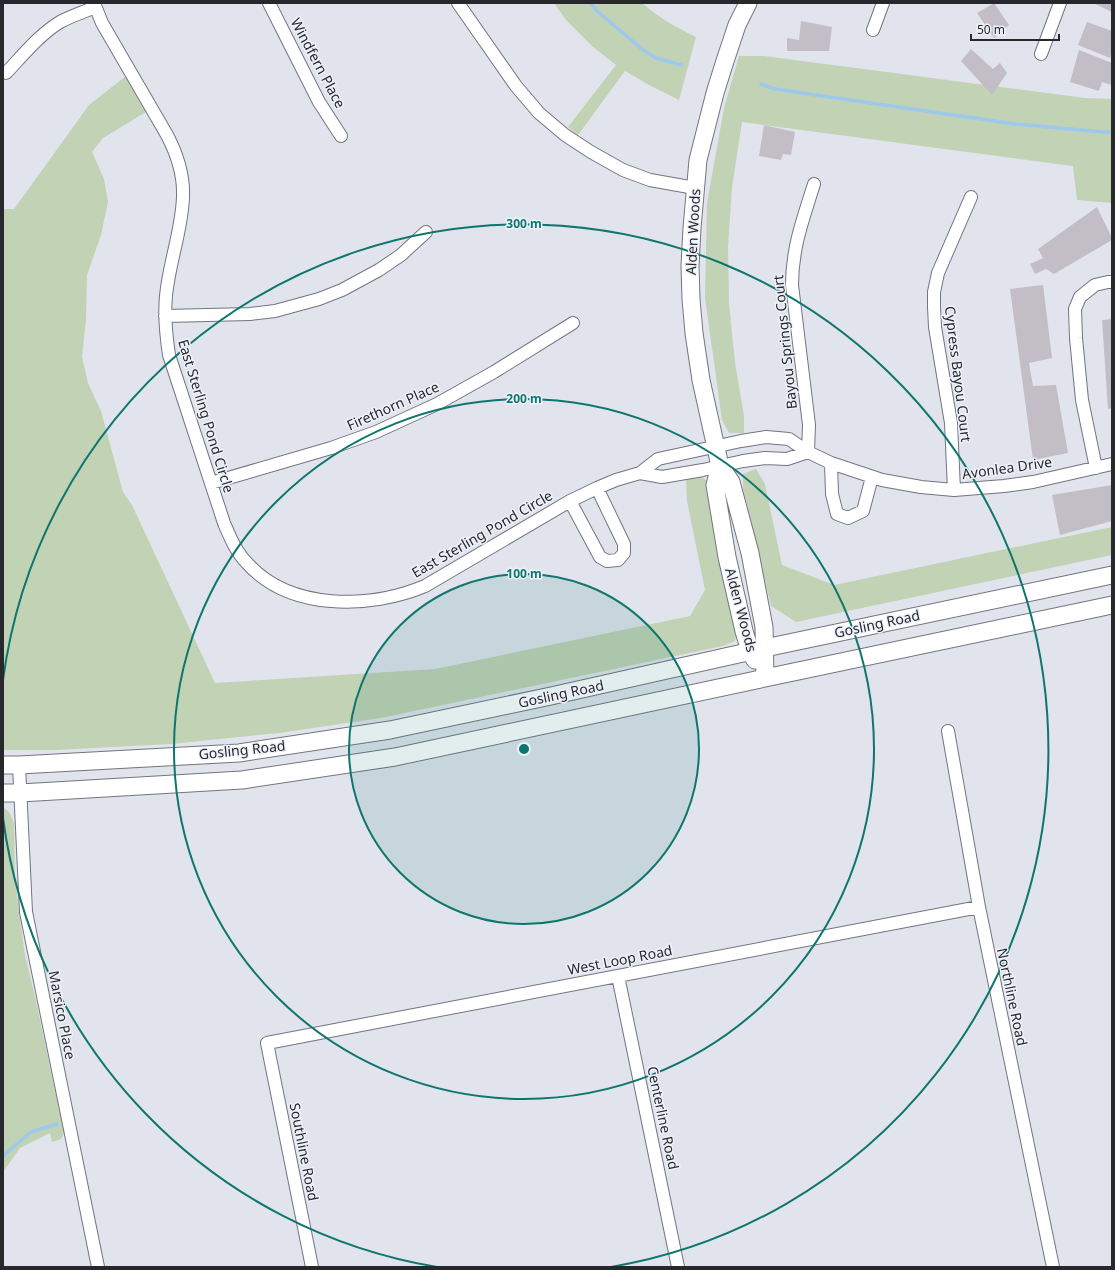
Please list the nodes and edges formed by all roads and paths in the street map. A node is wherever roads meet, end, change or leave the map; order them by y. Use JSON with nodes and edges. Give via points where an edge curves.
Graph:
{"nodes":[{"id":1,"x":269,"y":3,"type":"edge"},
{"id":2,"x":458,"y":3,"type":"edge"},
{"id":3,"x":748,"y":3,"type":"edge"},
{"id":4,"x":883,"y":3,"type":"edge"},
{"id":5,"x":1060,"y":3,"type":"edge"},
{"id":6,"x":94,"y":5,"type":"edge"},
{"id":7,"x":873,"y":30,"type":"dead end"},
{"id":8,"x":1041,"y":54,"type":"dead end"},
{"id":9,"x":6,"y":73,"type":"dead end"},
{"id":10,"x":341,"y":136,"type":"dead end"},
{"id":11,"x":814,"y":184,"type":"dead end"},
{"id":12,"x":695,"y":188,"type":"junction"},
{"id":13,"x":971,"y":197,"type":"dead end"},
{"id":14,"x":426,"y":232,"type":"dead end"},
{"id":15,"x":1112,"y":282,"type":"edge"},
{"id":16,"x":165,"y":316,"type":"junction"},
{"id":17,"x":573,"y":323,"type":"dead end"},
{"id":18,"x":716,"y":446,"type":"junction"},
{"id":19,"x":808,"y":452,"type":"junction"},
{"id":20,"x":831,"y":463,"type":"junction"},
{"id":21,"x":1112,"y":464,"type":"edge"},
{"id":22,"x":720,"y":466,"type":"junction"},
{"id":23,"x":1096,"y":468,"type":"junction"},
{"id":24,"x":640,"y":473,"type":"junction"},
{"id":25,"x":872,"y":477,"type":"junction"},
{"id":26,"x":211,"y":483,"type":"junction"},
{"id":27,"x":597,"y":488,"type":"junction"},
{"id":28,"x":954,"y":490,"type":"junction"},
{"id":29,"x":570,"y":501,"type":"junction"},
{"id":30,"x":1112,"y":575,"type":"edge"},
{"id":31,"x":1112,"y":605,"type":"edge"},
{"id":32,"x":758,"y":650,"type":"junction"},
{"id":33,"x":765,"y":678,"type":"junction"},
{"id":34,"x":948,"y":732,"type":"dead end"},
{"id":35,"x":11,"y":765,"type":"edge"},
{"id":36,"x":3,"y":792,"type":"edge"},
{"id":37,"x":20,"y":793,"type":"junction"},
{"id":38,"x":979,"y":907,"type":"junction"},
{"id":39,"x":618,"y":976,"type":"junction"},
{"id":40,"x":267,"y":1043,"type":"joint"},
{"id":41,"x":98,"y":1267,"type":"edge"},
{"id":42,"x":312,"y":1267,"type":"edge"},
{"id":43,"x":678,"y":1267,"type":"edge"},
{"id":44,"x":1053,"y":1267,"type":"edge"}],
"edges":[{"from":1,"to":10,"type":"street","name":"Windfern Place","via":[[319,102]]},
{"from":2,"to":12,"type":"street","via":[[516,86],[539,112],[566,135],[623,170],[650,180]]},
{"from":3,"to":12,"type":"main road","name":"Alden Woods","via":[[737,26],[715,93],[698,160]]},
{"from":4,"to":7,"type":"street"},
{"from":5,"to":8,"type":"street"},
{"from":6,"to":9,"type":"street","via":[[50,29]]},
{"from":6,"to":16,"type":"street","name":"East Sterling Pond Circle","via":[[174,148],[179,163],[183,195],[182,212],[169,274]]},
{"from":11,"to":19,"type":"street","name":"Bayou Springs Court","via":[[799,231],[792,269],[809,425]]},
{"from":12,"to":18,"type":"main road","name":"Alden Woods","via":[[690,266],[692,313],[701,380]]},
{"from":13,"to":28,"type":"street","name":"Cypress Bayou Court","via":[[938,274],[934,292],[935,327],[951,423]]},
{"from":14,"to":16,"type":"street","via":[[401,255],[379,270],[342,290],[319,298],[275,311]]},
{"from":15,"to":23,"type":"street","via":[[1095,285],[1080,296],[1075,309],[1082,400]]},
{"from":16,"to":26,"type":"street","name":"East Sterling Pond Circle","via":[[169,354]]},
{"from":17,"to":26,"type":"street","name":"Firethorn Place","via":[[437,404],[376,432]]},
{"from":18,"to":19,"type":"street","name":"Avonlea Drive","via":[[766,437],[789,439]]},
{"from":18,"to":22,"type":"main road","name":"Alden Woods"},
{"from":18,"to":24,"type":"street","name":"East Sterling Pond Circle","via":[[658,459]]},
{"from":19,"to":20,"type":"street","name":"Avonlea Drive"},
{"from":19,"to":22,"type":"street","via":[[787,459],[765,458]]},
{"from":20,"to":25,"type":"street","name":"Avonlea Drive"},
{"from":20,"to":25,"type":"street","via":[[832,494],[837,514],[848,518],[863,511]]},
{"from":21,"to":23,"type":"street","name":"Avonlea Drive"},
{"from":22,"to":24,"type":"street","name":"East Sterling Pond Circle","via":[[662,477]]},
{"from":22,"to":32,"type":"main road","name":"Alden Woods","via":[[715,485],[727,557]]},
{"from":22,"to":32,"type":"main road","name":"Alden Woods","via":[[731,482],[750,553],[764,627]]},
{"from":23,"to":28,"type":"street","name":"Avonlea Drive","via":[[1033,482]]},
{"from":24,"to":27,"type":"street","name":"East Sterling Pond Circle"},
{"from":25,"to":28,"type":"street","name":"Avonlea Drive","via":[[921,487]]},
{"from":26,"to":29,"type":"street","name":"East Sterling Pond Circle","via":[[224,524],[246,563],[262,577],[288,590],[311,598],[339,602],[382,599],[425,586]]},
{"from":27,"to":29,"type":"street","name":"East Sterling Pond Circle"},
{"from":27,"to":29,"type":"street","via":[[624,544],[624,553],[618,560],[607,562],[600,557]]},
{"from":30,"to":32,"type":"main road","name":"Gosling Road"},
{"from":31,"to":33,"type":"main road","name":"Gosling Road"},
{"from":32,"to":33,"type":"main road","name":"Alden Woods"},
{"from":32,"to":35,"type":"main road","name":"Gosling Road","via":[[390,730],[239,753]]},
{"from":33,"to":37,"type":"main road","name":"Gosling Road","via":[[395,757],[332,767],[242,780]]},
{"from":34,"to":38,"type":"street","name":"Northline Road"},
{"from":35,"to":37,"type":"street","name":"Marsico Place"},
{"from":36,"to":37,"type":"main road","name":"Gosling Road"},
{"from":37,"to":41,"type":"street","name":"Marsico Place","via":[[26,912]]},
{"from":38,"to":39,"type":"street","name":"West Loop Road"},
{"from":38,"to":44,"type":"street","name":"Northline Road"},
{"from":39,"to":40,"type":"street","name":"West Loop Road"},
{"from":39,"to":43,"type":"street","name":"Centerline Road"},
{"from":40,"to":42,"type":"street","name":"Southline Road"}]}
